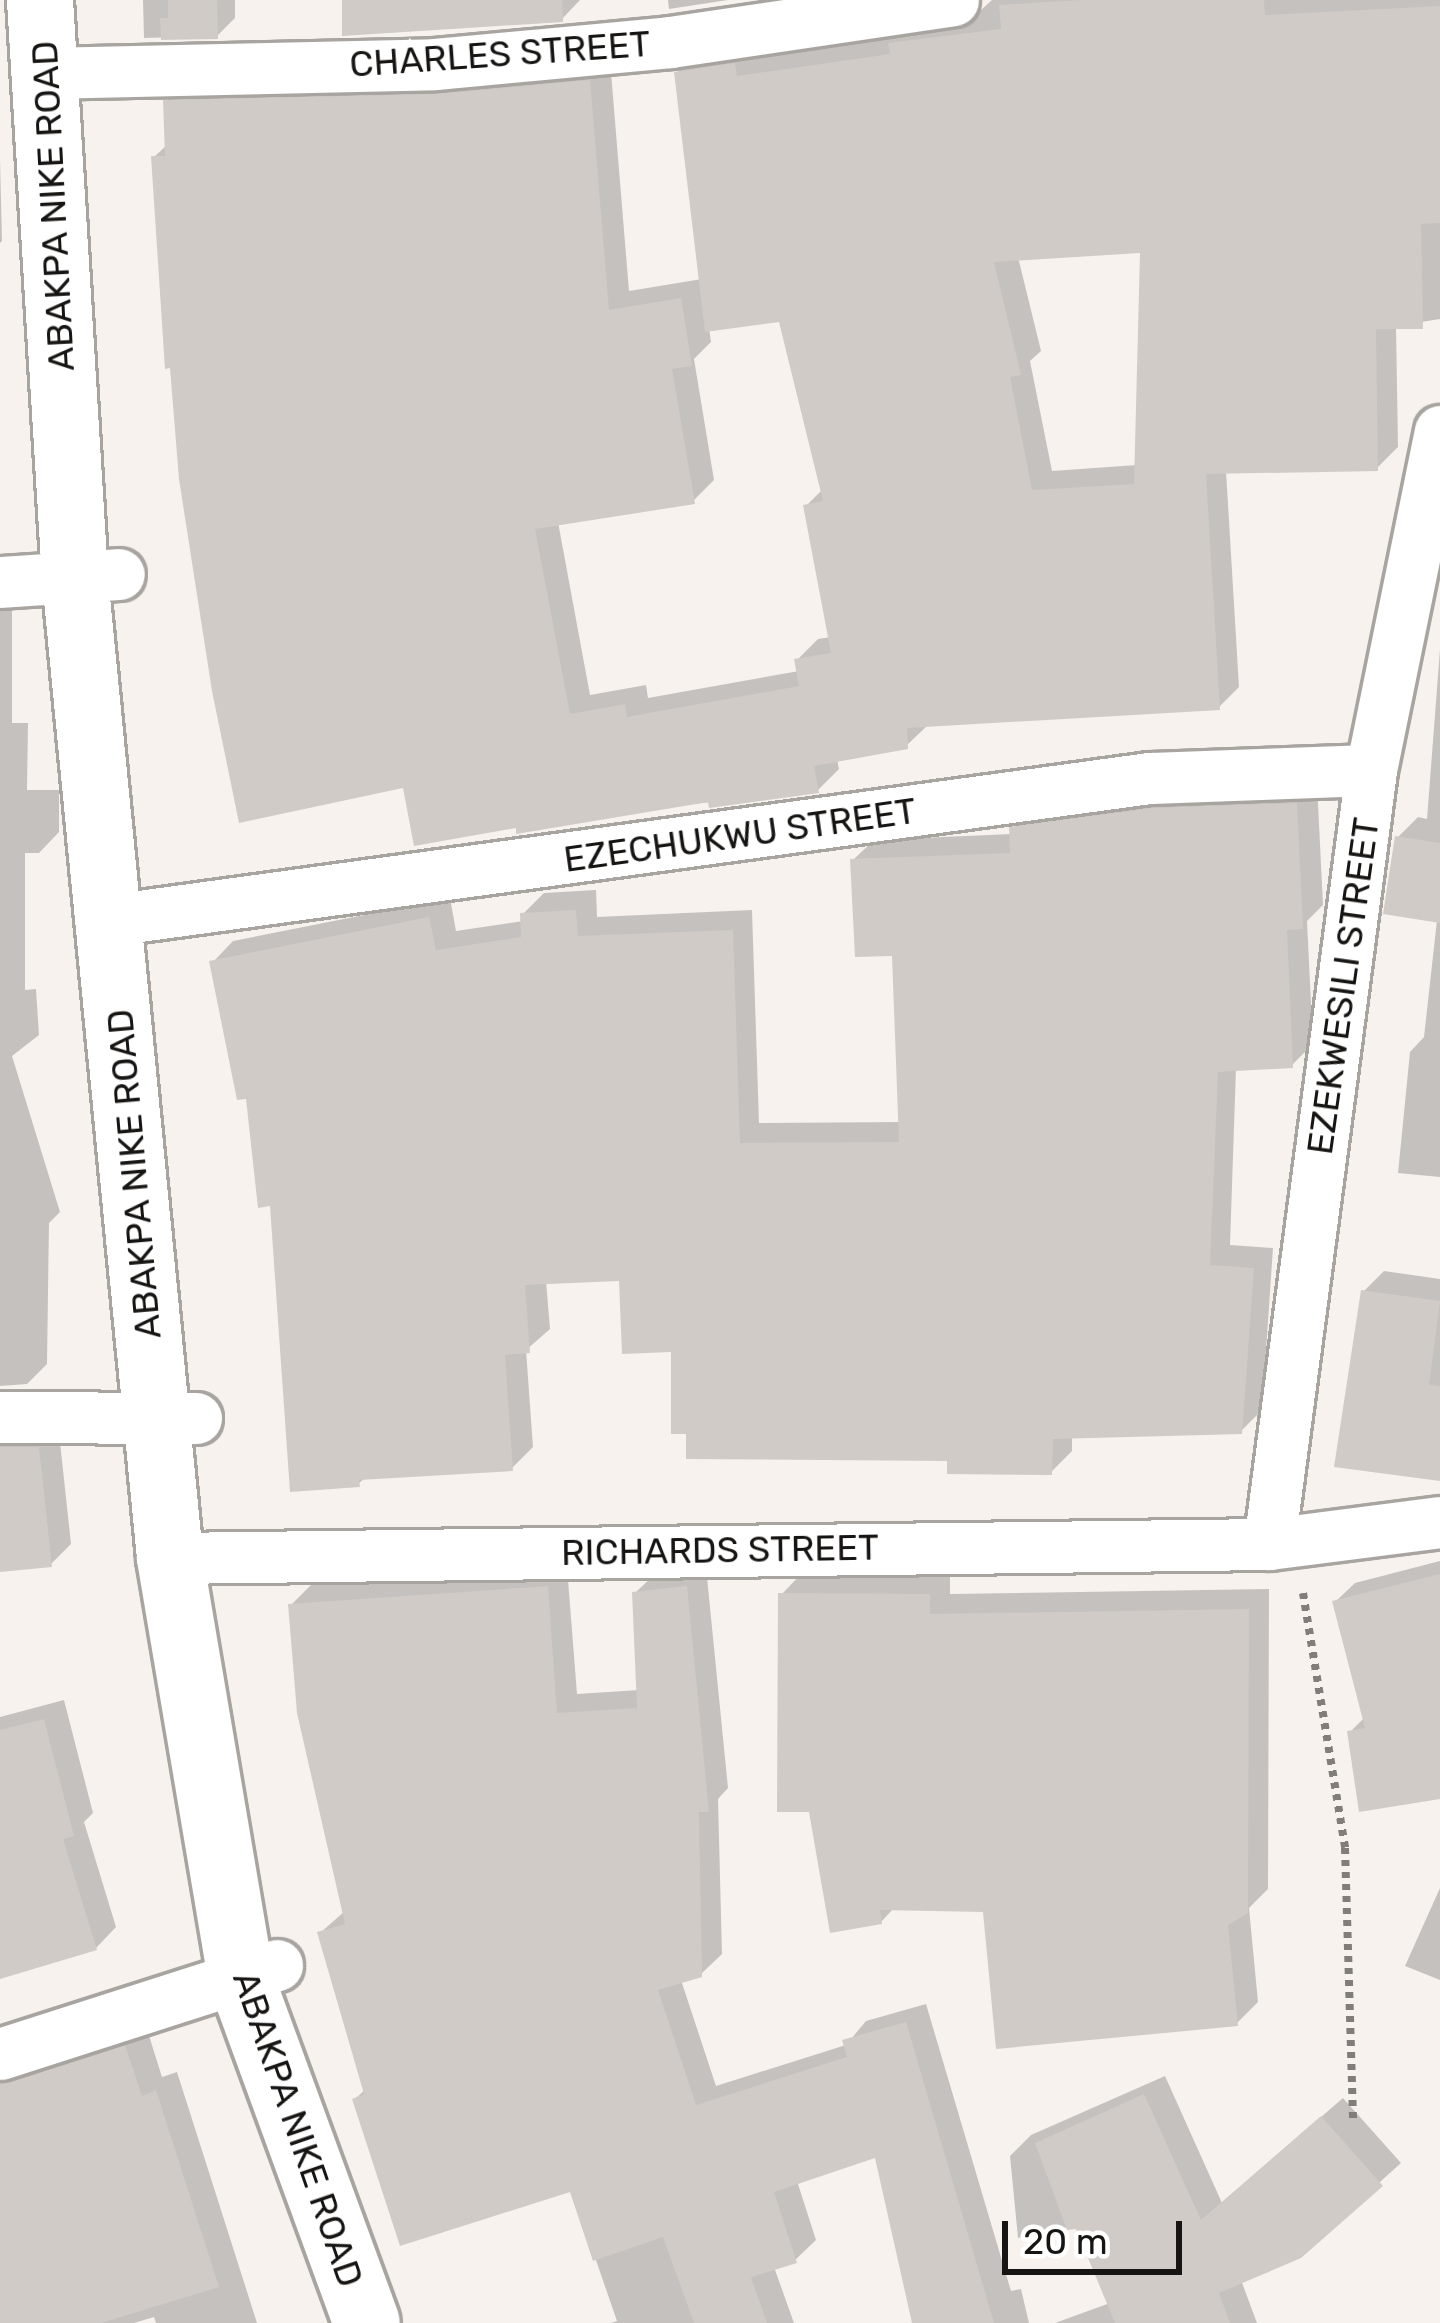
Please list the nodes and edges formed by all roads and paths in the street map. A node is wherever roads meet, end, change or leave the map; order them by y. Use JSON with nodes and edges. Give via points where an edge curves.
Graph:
{"nodes":[{"id":1,"x":40,"y":0,"type":"edge"},
{"id":2,"x":76,"y":0,"type":"edge"},
{"id":3,"x":953,"y":0,"type":"edge"},
{"id":4,"x":64,"y":72,"type":"junction"},
{"id":5,"x":1440,"y":431,"type":"edge"},
{"id":6,"x":97,"y":576,"type":"junction"},
{"id":7,"x":0,"y":582,"type":"edge"},
{"id":8,"x":1371,"y":770,"type":"junction"},
{"id":9,"x":131,"y":917,"type":"junction"},
{"id":10,"x":0,"y":1417,"type":"edge"},
{"id":11,"x":177,"y":1419,"type":"junction"},
{"id":12,"x":1440,"y":1522,"type":"edge"},
{"id":13,"x":1269,"y":1544,"type":"junction"},
{"id":14,"x":189,"y":1557,"type":"junction"},
{"id":15,"x":259,"y":1972,"type":"junction"},
{"id":16,"x":0,"y":2054,"type":"edge"},
{"id":17,"x":1353,"y":2124,"type":"dead end"},
{"id":18,"x":367,"y":2323,"type":"edge"},
{"id":19,"x":404,"y":2323,"type":"edge"}],
"edges":[{"from":1,"to":4,"type":"main road","name":"ABAKPA NIKE ROAD"},
{"from":2,"to":4,"type":"main road","name":"ABAKPA NIKE ROAD"},
{"from":3,"to":4,"type":"street","name":"CHARLES STREET","via":[[670,42],[435,64]]},
{"from":4,"to":6,"type":"main road","name":"ABAKPA NIKE ROAD"},
{"from":5,"to":8,"type":"street","name":"EZEKWESILI STREET"},
{"from":6,"to":7,"type":"street"},
{"from":6,"to":9,"type":"main road","name":"ABAKPA NIKE ROAD"},
{"from":8,"to":9,"type":"street","name":"EZECHUKWU STREET","via":[[1149,778]]},
{"from":8,"to":13,"type":"street","name":"EZEKWESILI STREET"},
{"from":9,"to":11,"type":"main road","name":"ABAKPA NIKE ROAD"},
{"from":10,"to":11,"type":"street"},
{"from":11,"to":14,"type":"main road","name":"ABAKPA NIKE ROAD"},
{"from":12,"to":13,"type":"street","name":"RICHARDS STREET"},
{"from":13,"to":14,"type":"street","name":"RICHARDS STREET"},
{"from":13,"to":17,"type":"path","via":[[1301,1580],[1345,1848]]},
{"from":14,"to":15,"type":"main road","name":"ABAKPA NIKE ROAD"},
{"from":15,"to":16,"type":"street"},
{"from":15,"to":18,"type":"main road","name":"ABAKPA NIKE ROAD"},
{"from":15,"to":19,"type":"main road","name":"ABAKPA NIKE ROAD"}]}
